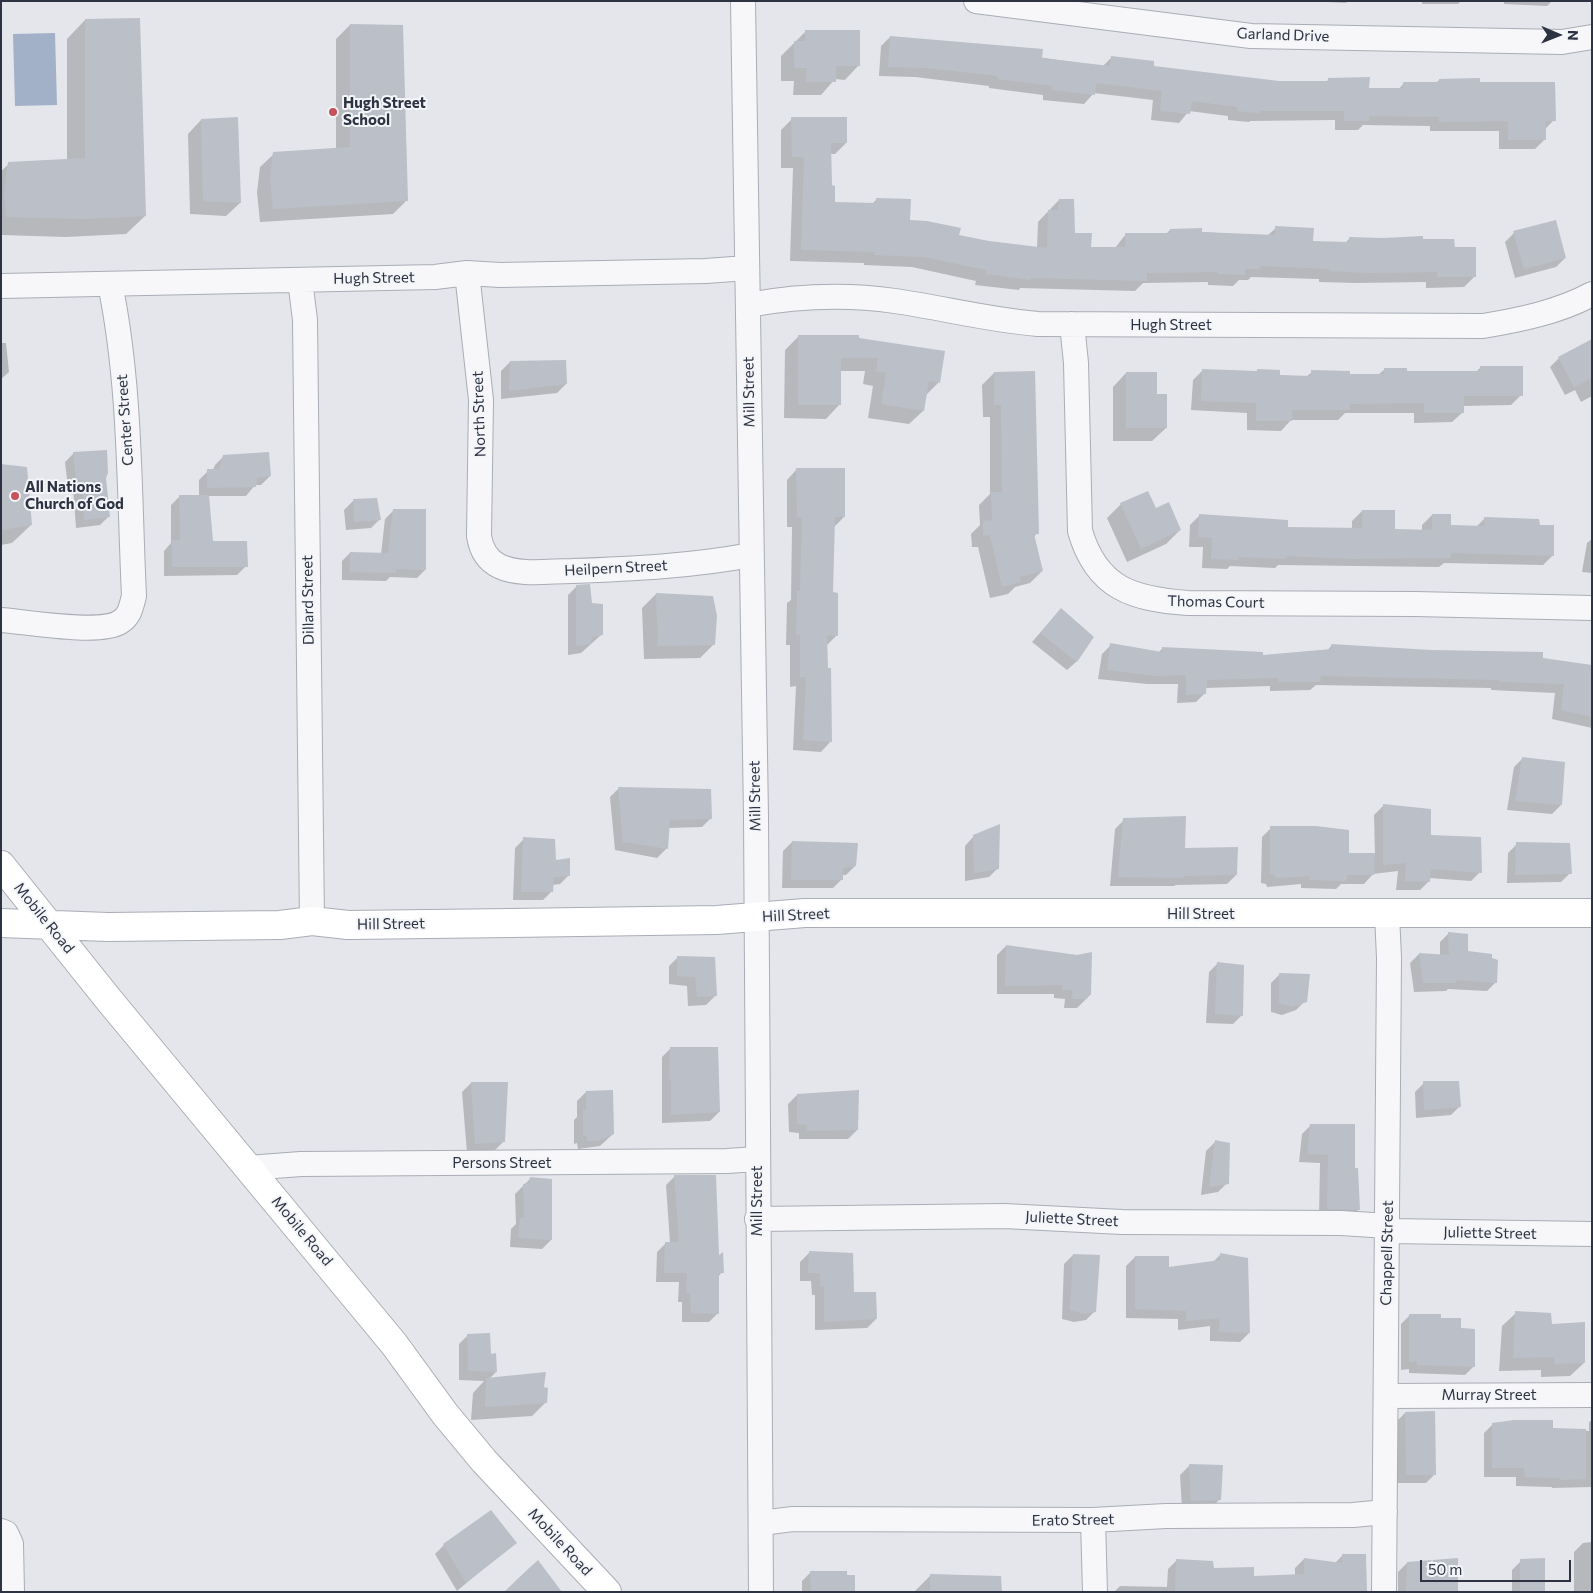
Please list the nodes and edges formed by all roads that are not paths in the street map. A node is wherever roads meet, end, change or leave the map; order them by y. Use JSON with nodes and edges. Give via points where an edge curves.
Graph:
{"nodes":[{"id":1,"x":743,"y":1,"type":"edge"},
{"id":2,"x":976,"y":1,"type":"edge"},
{"id":3,"x":1592,"y":37,"type":"edge"},
{"id":4,"x":747,"y":268,"type":"junction"},
{"id":5,"x":467,"y":273,"type":"junction"},
{"id":6,"x":300,"y":280,"type":"junction"},
{"id":7,"x":110,"y":284,"type":"junction"},
{"id":8,"x":1,"y":286,"type":"edge"},
{"id":9,"x":1592,"y":294,"type":"edge"},
{"id":10,"x":748,"y":304,"type":"junction"},
{"id":11,"x":1072,"y":324,"type":"junction"},
{"id":12,"x":485,"y":555,"type":"joint"},
{"id":13,"x":751,"y":555,"type":"junction"},
{"id":14,"x":1592,"y":608,"type":"edge"},
{"id":15,"x":1,"y":620,"type":"edge"},
{"id":16,"x":1,"y":865,"type":"edge"},
{"id":17,"x":1592,"y":913,"type":"edge"},
{"id":18,"x":1387,"y":914,"type":"junction"},
{"id":19,"x":756,"y":917,"type":"junction"},
{"id":20,"x":312,"y":921,"type":"junction"},
{"id":21,"x":1,"y":923,"type":"edge"},
{"id":22,"x":50,"y":925,"type":"junction"},
{"id":23,"x":757,"y":1159,"type":"junction"},
{"id":24,"x":247,"y":1168,"type":"junction"},
{"id":25,"x":757,"y":1219,"type":"junction"},
{"id":26,"x":1388,"y":1229,"type":"junction"},
{"id":27,"x":1592,"y":1234,"type":"edge"},
{"id":28,"x":1592,"y":1395,"type":"edge"},
{"id":29,"x":1386,"y":1396,"type":"junction"},
{"id":30,"x":1385,"y":1512,"type":"junction"},
{"id":31,"x":1093,"y":1520,"type":"junction"},
{"id":32,"x":761,"y":1524,"type":"junction"},
{"id":33,"x":4,"y":1532,"type":"edge"},
{"id":34,"x":12,"y":1592,"type":"edge"},
{"id":35,"x":607,"y":1592,"type":"edge"},
{"id":36,"x":761,"y":1592,"type":"edge"},
{"id":37,"x":1095,"y":1592,"type":"edge"},
{"id":38,"x":1384,"y":1592,"type":"edge"}],
"edges":[{"from":1,"to":4,"type":"street","name":"Mill Street"},
{"from":2,"to":3,"type":"street","name":"Garland Drive","via":[[1251,36],[1562,42]]},
{"from":4,"to":5,"type":"street","name":"Hugh Street","via":[[500,276]]},
{"from":4,"to":10,"type":"street","name":"Mill Street"},
{"from":5,"to":6,"type":"street","name":"Hugh Street","via":[[435,278]]},
{"from":5,"to":12,"type":"street","name":"North Street","via":[[480,385],[479,536]]},
{"from":6,"to":7,"type":"street","name":"Hugh Street"},
{"from":6,"to":20,"type":"street","name":"Dillard Street","via":[[305,320]]},
{"from":7,"to":8,"type":"street","name":"Hugh Street"},
{"from":7,"to":15,"type":"street","name":"Center Street","via":[[118,322],[128,450],[134,596],[128,616],[110,626],[83,627]]},
{"from":9,"to":11,"type":"street","name":"Hugh Street","via":[[1519,320],[1483,326]]},
{"from":10,"to":11,"type":"street","name":"Hugh Street","via":[[789,297],[855,296],[998,321]]},
{"from":10,"to":13,"type":"street","name":"Mill Street"},
{"from":11,"to":14,"type":"street","name":"Thomas Court","via":[[1080,531],[1097,566],[1122,589],[1154,600],[1188,603]]},
{"from":12,"to":13,"type":"street","name":"Heilpern Street","via":[[500,566],[545,572],[712,562]]},
{"from":13,"to":19,"type":"street","name":"Mill Street"},
{"from":16,"to":22,"type":"street","name":"Mobile Road"},
{"from":17,"to":18,"type":"street","name":"Hill Street"},
{"from":18,"to":19,"type":"street","name":"Hill Street","via":[[805,913]]},
{"from":18,"to":26,"type":"street","name":"Chappell Street"},
{"from":19,"to":20,"type":"street","name":"Hill Street","via":[[348,924]]},
{"from":19,"to":23,"type":"street","name":"Mill Street"},
{"from":20,"to":22,"type":"street","name":"Hill Street","via":[[108,928]]},
{"from":21,"to":22,"type":"street","name":"Hill Street"},
{"from":22,"to":24,"type":"street","name":"Mobile Road"},
{"from":23,"to":24,"type":"street","name":"Persons Street","via":[[301,1164]]},
{"from":23,"to":25,"type":"street","name":"Mill Street"},
{"from":24,"to":35,"type":"street","name":"Mobile Road","via":[[388,1336],[484,1461]]},
{"from":25,"to":26,"type":"street","name":"Juliette Street","via":[[1004,1216],[1122,1222],[1341,1223]]},
{"from":25,"to":32,"type":"street","name":"Mill Street"},
{"from":26,"to":27,"type":"street","name":"Juliette Street"},
{"from":26,"to":29,"type":"street","name":"Chappell Street"},
{"from":28,"to":29,"type":"street","name":"Murray Street"},
{"from":29,"to":30,"type":"street","name":"Chappell Street"},
{"from":30,"to":31,"type":"street","name":"Erato Street"},
{"from":30,"to":38,"type":"street","name":"Chappell Street"},
{"from":31,"to":32,"type":"street","name":"Erato Street","via":[[836,1519]]},
{"from":31,"to":37,"type":"street"},
{"from":32,"to":36,"type":"street","name":"Mill Street"},
{"from":33,"to":34,"type":"street","via":[[11,1544]]}]}
